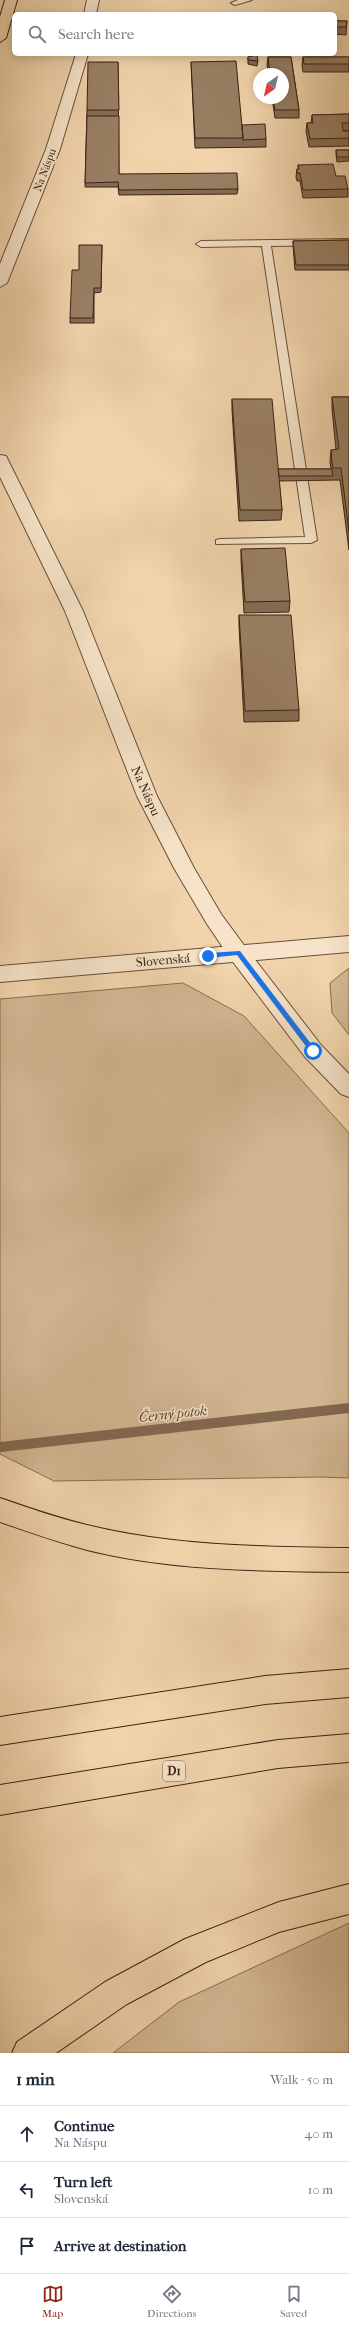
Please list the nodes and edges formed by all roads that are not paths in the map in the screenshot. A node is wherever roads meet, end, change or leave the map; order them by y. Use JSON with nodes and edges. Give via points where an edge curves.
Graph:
{"nodes":[{"id":1,"x":11,"y":0,"type":"edge"},
{"id":2,"x":93,"y":0,"type":"edge"},
{"id":3,"x":248,"y":0,"type":"edge"},
{"id":4,"x":235,"y":3,"type":"dead end"},
{"id":5,"x":90,"y":12,"type":"edge"},
{"id":6,"x":0,"y":38,"type":"edge"},
{"id":7,"x":81,"y":56,"type":"edge"},
{"id":8,"x":349,"y":242,"type":"edge"},
{"id":9,"x":266,"y":243,"type":"junction"},
{"id":10,"x":201,"y":244,"type":"dead end"},
{"id":11,"x":0,"y":283,"type":"edge"},
{"id":12,"x":0,"y":460,"type":"edge"},
{"id":13,"x":220,"y":542,"type":"dead end"},
{"id":14,"x":349,"y":944,"type":"edge"},
{"id":15,"x":238,"y":953,"type":"junction"},
{"id":16,"x":0,"y":974,"type":"edge"},
{"id":17,"x":349,"y":1088,"type":"edge"},
{"id":18,"x":0,"y":1510,"type":"edge"},
{"id":19,"x":349,"y":1560,"type":"edge"},
{"id":20,"x":349,"y":1682,"type":"edge"},
{"id":21,"x":0,"y":1731,"type":"edge"},
{"id":22,"x":349,"y":1748,"type":"edge"},
{"id":23,"x":0,"y":1800,"type":"edge"},
{"id":24,"x":349,"y":1899,"type":"edge"},
{"id":25,"x":28,"y":2053,"type":"edge"}],
"edges":[{"from":1,"to":6,"type":"highway"},
{"from":2,"to":5,"type":"street"},
{"from":3,"to":4,"type":"lane"},
{"from":7,"to":11,"type":"street","name":"Na Náspu","via":[[53,150],[12,236]]},
{"from":8,"to":9,"type":"lane"},
{"from":9,"to":10,"type":"lane"},
{"from":9,"to":13,"type":"lane","via":[[311,540]]},
{"from":12,"to":15,"type":"street","name":"Na Náspu","via":[[74,611],[147,796],[191,880]]},
{"from":14,"to":15,"type":"street","name":"Slovenská"},
{"from":15,"to":16,"type":"street","name":"Slovenská"},
{"from":15,"to":17,"type":"street","name":"Na Náspu","via":[[313,1051]]},
{"from":18,"to":19,"type":"highway","via":[[34,1524],[92,1540],[152,1551],[214,1557]]},
{"from":20,"to":21,"type":"highway","via":[[265,1690]]},
{"from":22,"to":23,"type":"highway","number":"D1","via":[[278,1754]]},
{"from":24,"to":25,"type":"highway","via":[[279,1917],[196,1950],[123,1989]]}]}
